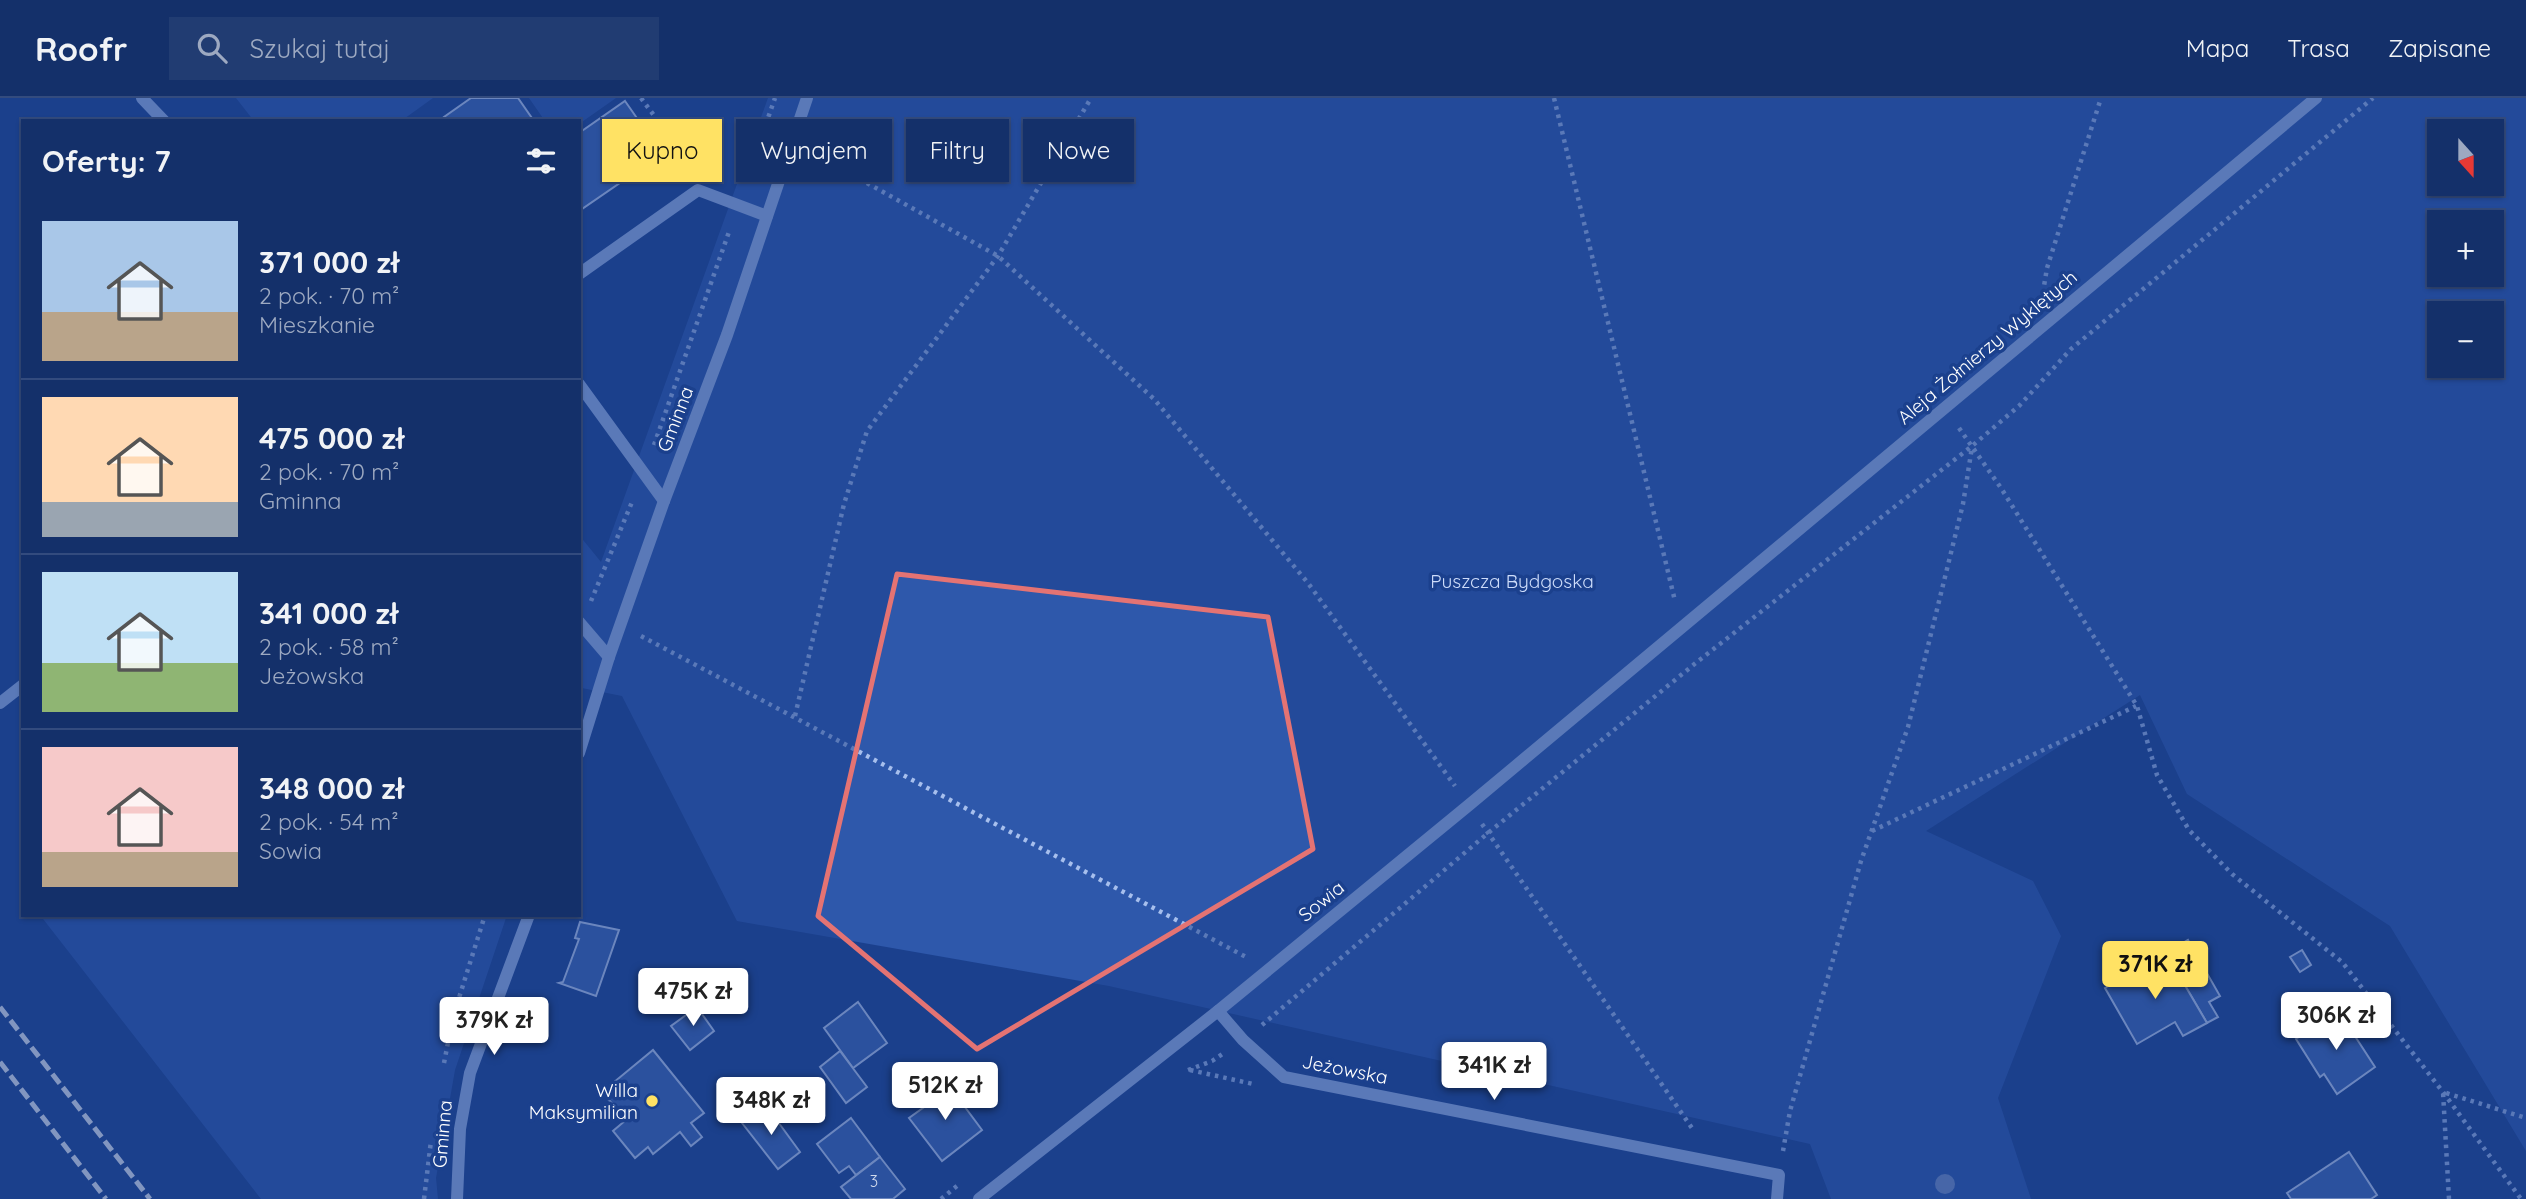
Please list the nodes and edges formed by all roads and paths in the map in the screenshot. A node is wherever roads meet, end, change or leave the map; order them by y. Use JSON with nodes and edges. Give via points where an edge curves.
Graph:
{"nodes":[{"id":1,"x":142,"y":98,"type":"edge"},
{"id":2,"x":640,"y":98,"type":"edge"},
{"id":3,"x":775,"y":98,"type":"edge"},
{"id":4,"x":807,"y":98,"type":"edge"},
{"id":5,"x":1091,"y":98,"type":"edge"},
{"id":6,"x":1554,"y":98,"type":"edge"},
{"id":7,"x":2101,"y":98,"type":"edge"},
{"id":8,"x":2316,"y":98,"type":"edge"},
{"id":9,"x":2373,"y":98,"type":"edge"},
{"id":10,"x":162,"y":119,"type":"edge"},
{"id":11,"x":800,"y":119,"type":"edge"},
{"id":12,"x":778,"y":182,"type":"edge"},
{"id":13,"x":865,"y":182,"type":"edge"},
{"id":14,"x":698,"y":190,"type":"junction"},
{"id":15,"x":738,"y":205,"type":"junction"},
{"id":16,"x":767,"y":216,"type":"junction"},
{"id":17,"x":998,"y":256,"type":"junction"},
{"id":18,"x":581,"y":274,"type":"edge"},
{"id":19,"x":2057,"y":315,"type":"junction"},
{"id":20,"x":581,"y":387,"type":"edge"},
{"id":21,"x":1944,"y":407,"type":"junction"},
{"id":22,"x":1972,"y":446,"type":"junction"},
{"id":23,"x":644,"y":473,"type":"junction"},
{"id":24,"x":664,"y":501,"type":"junction"},
{"id":25,"x":581,"y":621,"type":"edge"},
{"id":26,"x":581,"y":624,"type":"edge"},
{"id":27,"x":621,"y":625,"type":"junction"},
{"id":28,"x":1681,"y":625,"type":"junction"},
{"id":29,"x":609,"y":657,"type":"junction"},
{"id":30,"x":21,"y":687,"type":"edge"},
{"id":31,"x":0,"y":703,"type":"edge"},
{"id":32,"x":2137,"y":706,"type":"junction"},
{"id":33,"x":795,"y":716,"type":"junction"},
{"id":34,"x":581,"y":747,"type":"edge"},
{"id":35,"x":1469,"y":805,"type":"junction"},
{"id":36,"x":1871,"y":831,"type":"junction"},
{"id":37,"x":1488,"y":833,"type":"junction"},
{"id":38,"x":527,"y":917,"type":"edge"},
{"id":39,"x":1268,"y":969,"type":"junction"},
{"id":40,"x":1218,"y":1011,"type":"junction"},
{"id":41,"x":1243,"y":1040,"type":"junction"},
{"id":42,"x":1184,"y":1072,"type":"dead end"},
{"id":43,"x":2443,"y":1092,"type":"junction"},
{"id":44,"x":2526,"y":1118,"type":"edge"},
{"id":45,"x":1715,"y":1163,"type":"junction"},
{"id":46,"x":1779,"y":1175,"type":"junction"},
{"id":47,"x":457,"y":1199,"type":"edge"},
{"id":48,"x":979,"y":1199,"type":"edge"},
{"id":49,"x":1777,"y":1199,"type":"edge"},
{"id":50,"x":2449,"y":1199,"type":"edge"},
{"id":51,"x":2521,"y":1199,"type":"edge"}],
"edges":[{"from":1,"to":10,"type":"street"},
{"from":2,"to":14,"type":"path","via":[[687,160]]},
{"from":3,"to":15,"type":"path"},
{"from":4,"to":11,"type":"street","name":"Gminna"},
{"from":5,"to":17,"type":"path"},
{"from":6,"to":28,"type":"path"},
{"from":7,"to":19,"type":"path","via":[[2047,268],[2046,298]]},
{"from":8,"to":19,"type":"street","name":"Aleja Żołnierzy Wyklętych"},
{"from":9,"to":22,"type":"path","via":[[2071,349],[2019,406]]},
{"from":12,"to":16,"type":"street","name":"Gminna"},
{"from":13,"to":17,"type":"path"},
{"from":14,"to":15,"type":"street"},
{"from":14,"to":18,"type":"street"},
{"from":15,"to":16,"type":"street"},
{"from":15,"to":23,"type":"path"},
{"from":16,"to":24,"type":"street","name":"Gminna"},
{"from":17,"to":33,"type":"path","via":[[867,431],[844,504]]},
{"from":17,"to":35,"type":"path","via":[[1154,399],[1308,583]]},
{"from":19,"to":21,"type":"street","name":"Aleja Żołnierzy Wyklętych"},
{"from":20,"to":23,"type":"street"},
{"from":21,"to":22,"type":"path"},
{"from":21,"to":28,"type":"street","name":"Aleja Żołnierzy Wyklętych"},
{"from":22,"to":32,"type":"path"},
{"from":22,"to":36,"type":"path","via":[[1963,504],[1908,727]]},
{"from":22,"to":37,"type":"path"},
{"from":23,"to":24,"type":"street"},
{"from":23,"to":25,"type":"path"},
{"from":24,"to":27,"type":"street","name":"Gminna"},
{"from":26,"to":29,"type":"street"},
{"from":27,"to":29,"type":"street","name":"Gminna"},
{"from":27,"to":33,"type":"path"},
{"from":28,"to":35,"type":"street","name":"Sowia"},
{"from":29,"to":34,"type":"street","name":"Gminna"},
{"from":30,"to":31,"type":"street"},
{"from":32,"to":36,"type":"path"},
{"from":32,"to":43,"type":"path","via":[[2157,775],[2189,830],[2232,874],[2342,962]]},
{"from":33,"to":39,"type":"path"},
{"from":35,"to":37,"type":"path"},
{"from":35,"to":39,"type":"street","name":"Sowia"},
{"from":36,"to":46,"type":"path","via":[[1790,1111]]},
{"from":37,"to":41,"type":"path"},
{"from":37,"to":45,"type":"path"},
{"from":38,"to":47,"type":"street","name":"Gminna","via":[[470,1073],[460,1129]]},
{"from":39,"to":40,"type":"street","name":"Sowia"},
{"from":40,"to":41,"type":"street","name":"Jeżowska"},
{"from":40,"to":48,"type":"street","name":"Sowia"},
{"from":41,"to":42,"type":"path","via":[[1212,1061]]},
{"from":41,"to":45,"type":"street","name":"Jeżowska","via":[[1284,1077]]},
{"from":43,"to":44,"type":"path"},
{"from":43,"to":50,"type":"path"},
{"from":43,"to":51,"type":"path"},
{"from":45,"to":46,"type":"street","name":"Jeżowska"},
{"from":46,"to":49,"type":"street"}]}
